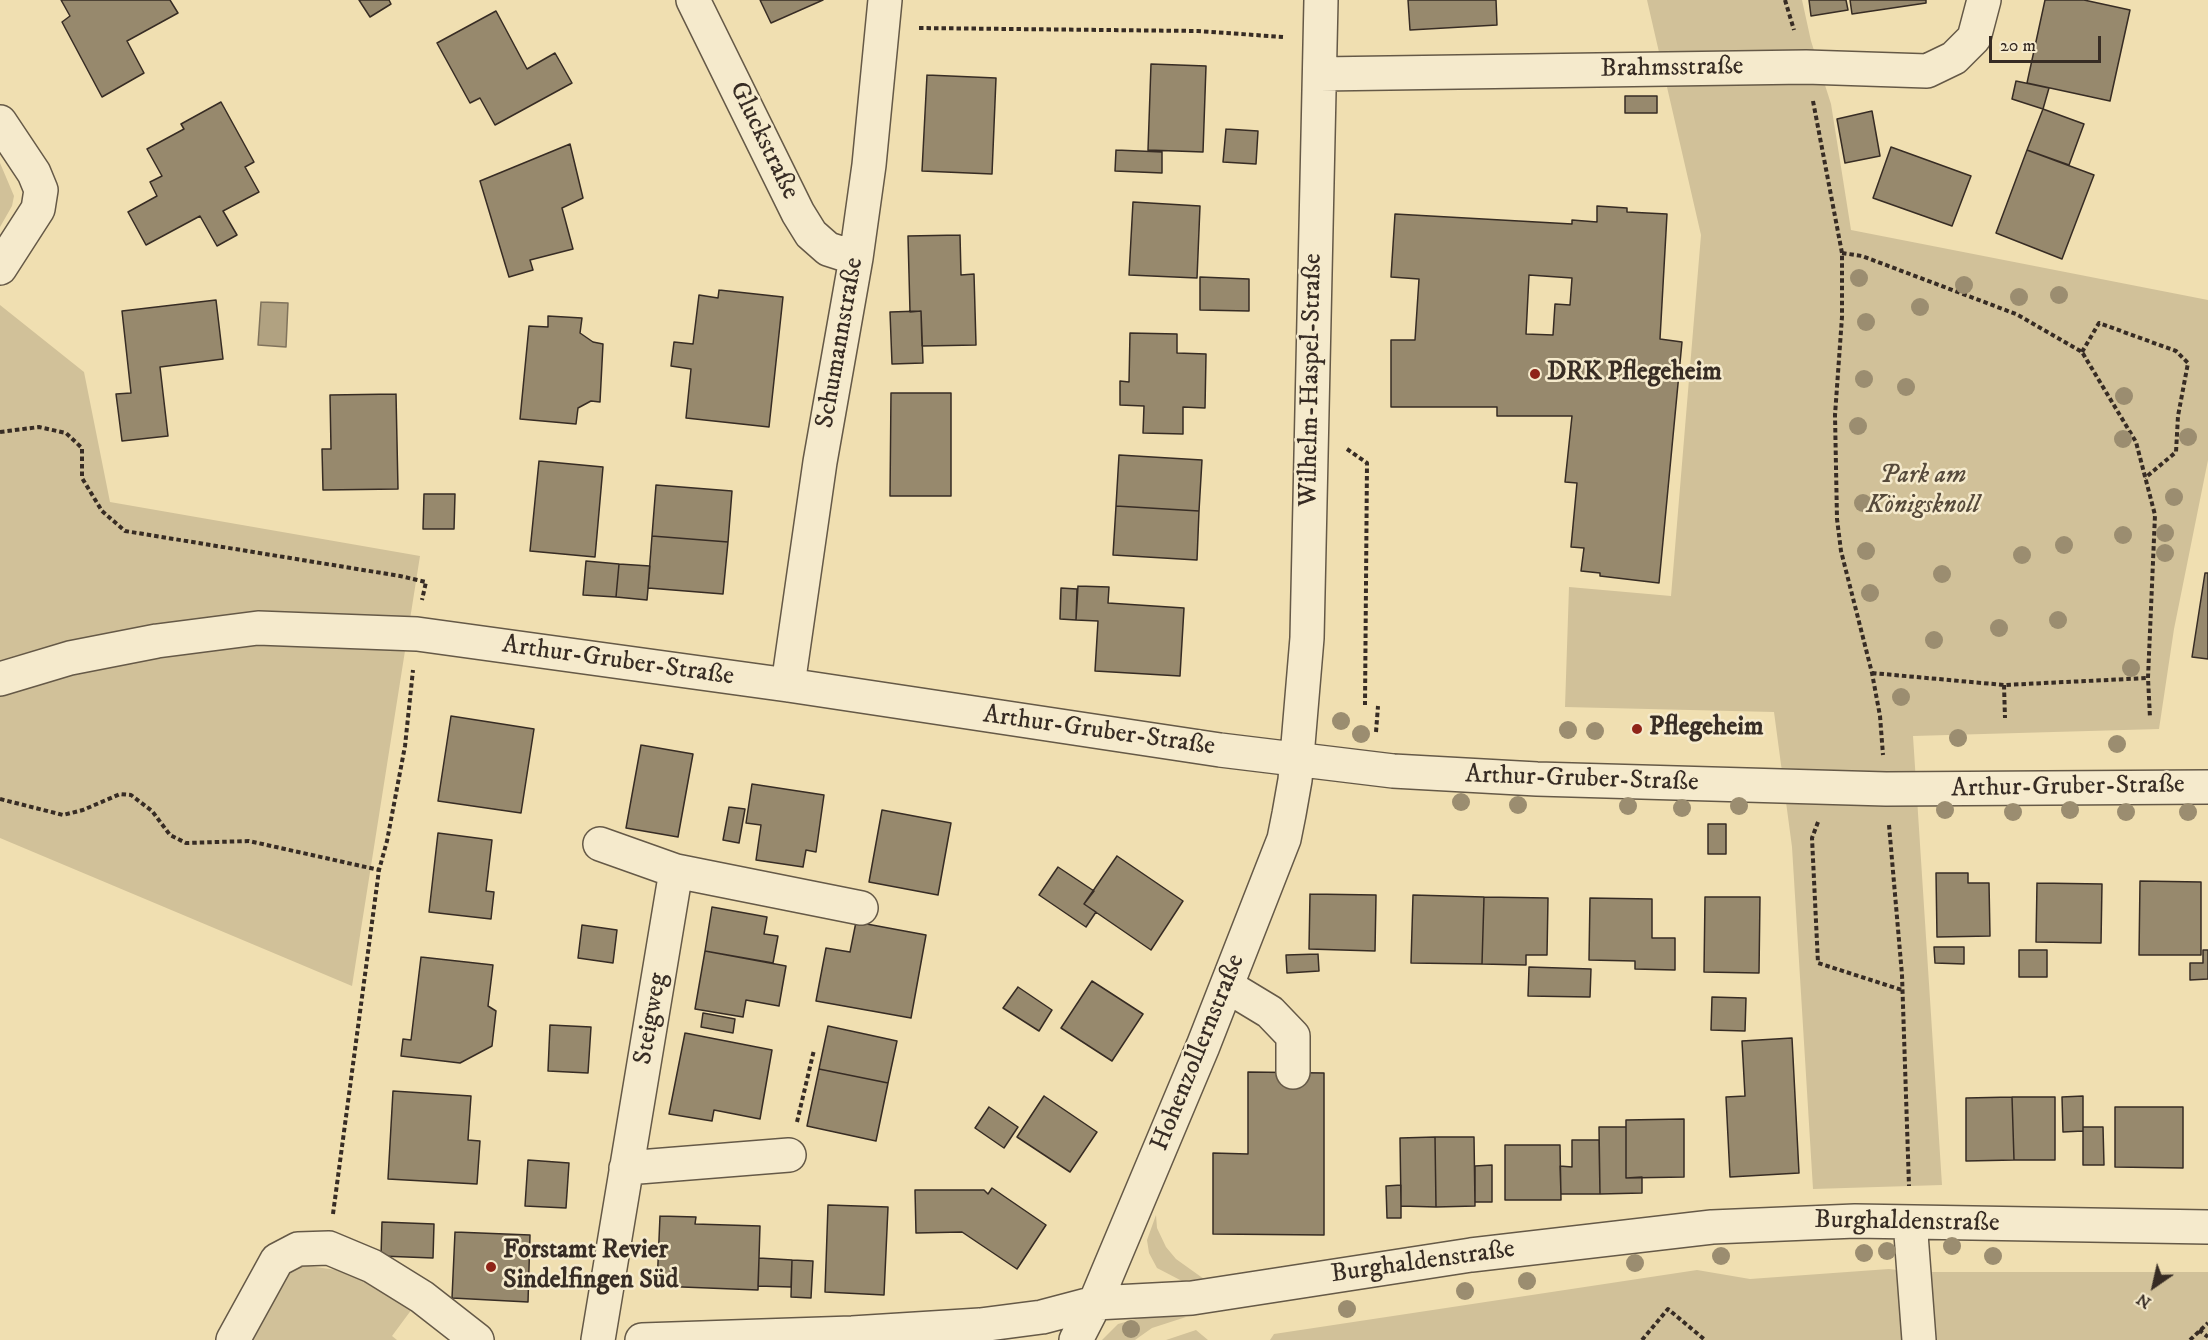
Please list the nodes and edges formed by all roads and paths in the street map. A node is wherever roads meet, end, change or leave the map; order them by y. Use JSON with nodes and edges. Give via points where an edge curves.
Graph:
{"nodes":[{"id":1,"x":693,"y":0,"type":"edge"},
{"id":2,"x":1321,"y":0,"type":"edge"},
{"id":3,"x":1785,"y":0,"type":"edge"},
{"id":4,"x":1984,"y":0,"type":"edge"},
{"id":5,"x":884,"y":14,"type":"edge"},
{"id":6,"x":1284,"y":37,"type":"dead end"},
{"id":7,"x":1806,"y":67,"type":"junction"},
{"id":8,"x":1320,"y":74,"type":"junction"},
{"id":9,"x":0,"y":122,"type":"edge"},
{"id":10,"x":1842,"y":253,"type":"junction"},
{"id":11,"x":856,"y":258,"type":"junction"},
{"id":12,"x":0,"y":268,"type":"edge"},
{"id":13,"x":2082,"y":352,"type":"junction"},
{"id":14,"x":0,"y":432,"type":"edge"},
{"id":15,"x":1341,"y":445,"type":"dead end"},
{"id":16,"x":2145,"y":478,"type":"junction"},
{"id":17,"x":426,"y":582,"type":"dead end"},
{"id":18,"x":417,"y":634,"type":"junction"},
{"id":19,"x":1872,"y":673,"type":"junction"},
{"id":20,"x":2148,"y":678,"type":"junction"},
{"id":21,"x":0,"y":679,"type":"edge"},
{"id":22,"x":788,"y":685,"type":"junction"},
{"id":23,"x":2004,"y":685,"type":"junction"},
{"id":24,"x":1365,"y":705,"type":"dead end"},
{"id":25,"x":2005,"y":718,"type":"dead end"},
{"id":26,"x":2150,"y":718,"type":"dead end"},
{"id":27,"x":1296,"y":759,"type":"junction"},
{"id":28,"x":2208,"y":787,"type":"edge"},
{"id":29,"x":1886,"y":789,"type":"junction"},
{"id":30,"x":0,"y":799,"type":"edge"},
{"id":31,"x":1812,"y":838,"type":"dead end"},
{"id":32,"x":600,"y":844,"type":"dead end"},
{"id":33,"x":379,"y":870,"type":"junction"},
{"id":34,"x":676,"y":871,"type":"junction"},
{"id":35,"x":861,"y":909,"type":"dead end"},
{"id":36,"x":1227,"y":986,"type":"junction"},
{"id":37,"x":1902,"y":990,"type":"junction"},
{"id":38,"x":814,"y":1050,"type":"dead end"},
{"id":39,"x":1293,"y":1072,"type":"dead end"},
{"id":40,"x":789,"y":1155,"type":"joint"},
{"id":41,"x":626,"y":1168,"type":"junction"},
{"id":42,"x":2208,"y":1227,"type":"edge"},
{"id":43,"x":1910,"y":1228,"type":"junction"},
{"id":44,"x":329,"y":1248,"type":"junction"},
{"id":45,"x":1095,"y":1303,"type":"junction"},
{"id":46,"x":2208,"y":1323,"type":"edge"},
{"id":47,"x":2199,"y":1330,"type":"junction"},
{"id":48,"x":2208,"y":1337,"type":"edge"},
{"id":49,"x":233,"y":1340,"type":"edge"},
{"id":50,"x":477,"y":1340,"type":"edge"},
{"id":51,"x":598,"y":1340,"type":"edge"},
{"id":52,"x":642,"y":1340,"type":"edge"},
{"id":53,"x":1076,"y":1340,"type":"edge"},
{"id":54,"x":1642,"y":1340,"type":"edge"},
{"id":55,"x":1705,"y":1340,"type":"edge"},
{"id":56,"x":1919,"y":1340,"type":"edge"},
{"id":57,"x":2190,"y":1340,"type":"edge"}],
"edges":[{"from":1,"to":11,"type":"street","name":"Gluckstraße","via":[[811,234],[828,249]]},
{"from":2,"to":8,"type":"street","name":"Wilhelm-Haspel-Straße"},
{"from":3,"to":7,"type":"path"},
{"from":4,"to":7,"type":"street","name":"Brahmsstraße","via":[[1974,38],[1954,58],[1927,71]]},
{"from":5,"to":6,"type":"path"},
{"from":5,"to":11,"type":"street","name":"Schumannstraße"},
{"from":7,"to":8,"type":"street","name":"Brahmsstraße"},
{"from":7,"to":10,"type":"path"},
{"from":8,"to":27,"type":"street","name":"Wilhelm-Haspel-Straße","via":[[1307,638]]},
{"from":9,"to":12,"type":"street","via":[[41,190],[38,209]]},
{"from":10,"to":13,"type":"path","via":[[1862,256],[2016,314]]},
{"from":10,"to":19,"type":"path","via":[[1835,415],[1837,519],[1841,551]]},
{"from":11,"to":22,"type":"street","name":"Schumannstraße","via":[[820,462]]},
{"from":13,"to":16,"type":"path","via":[[2136,442]]},
{"from":13,"to":16,"type":"path","via":[[2099,323],[2176,351],[2188,363],[2176,452]]},
{"from":14,"to":17,"type":"path","via":[[39,427],[66,433],[82,448],[82,478],[102,511],[125,531]]},
{"from":15,"to":24,"type":"path","via":[[1367,463]]},
{"from":16,"to":20,"type":"path","via":[[2155,515]]},
{"from":18,"to":21,"type":"street","name":"Arthur-Gruber-Straße","via":[[258,628],[81,656]]},
{"from":18,"to":22,"type":"street","name":"Arthur-Gruber-Straße"},
{"from":18,"to":33,"type":"path","via":[[405,746]]},
{"from":19,"to":23,"type":"path"},
{"from":19,"to":29,"type":"path"},
{"from":20,"to":23,"type":"path"},
{"from":20,"to":26,"type":"path"},
{"from":22,"to":27,"type":"street","name":"Arthur-Gruber-Straße"},
{"from":23,"to":25,"type":"path"},
{"from":27,"to":29,"type":"street","name":"Arthur-Gruber-Straße","via":[[1393,771],[1537,779]]},
{"from":27,"to":36,"type":"street","name":"Hohenzollernstraße","via":[[1284,839]]},
{"from":28,"to":29,"type":"street","name":"Arthur-Gruber-Straße"},
{"from":29,"to":37,"type":"path"},
{"from":30,"to":33,"type":"path","via":[[63,814],[120,794],[130,795],[152,811],[170,835],[186,843],[249,841]]},
{"from":31,"to":37,"type":"path","via":[[1818,963]]},
{"from":32,"to":34,"type":"street"},
{"from":33,"to":44,"type":"path"},
{"from":34,"to":35,"type":"street"},
{"from":34,"to":41,"type":"street","name":"Steigweg"},
{"from":36,"to":39,"type":"street","via":[[1270,1012],[1293,1036]]},
{"from":36,"to":45,"type":"street","name":"Hohenzollernstraße"},
{"from":37,"to":43,"type":"path"},
{"from":38,"to":40,"type":"path"},
{"from":40,"to":41,"type":"street"},
{"from":41,"to":51,"type":"street","name":"Steigweg"},
{"from":42,"to":43,"type":"street","name":"Burghaldenstraße"},
{"from":43,"to":45,"type":"street","name":"Burghaldenstraße","via":[[1799,1222],[1712,1227],[1471,1255],[1192,1298]]},
{"from":43,"to":56,"type":"street"},
{"from":44,"to":49,"type":"street","via":[[297,1249],[277,1260]]},
{"from":44,"to":50,"type":"street","via":[[372,1266],[422,1297]]},
{"from":45,"to":52,"type":"street","name":"Burghaldenstraße","via":[[1042,1317],[980,1324]]},
{"from":45,"to":53,"type":"street","name":"Hohenzollernstraße"},
{"from":46,"to":47,"type":"path"},
{"from":47,"to":48,"type":"path"},
{"from":47,"to":57,"type":"path"},
{"from":54,"to":55,"type":"path","via":[[1668,1309]]}]}
